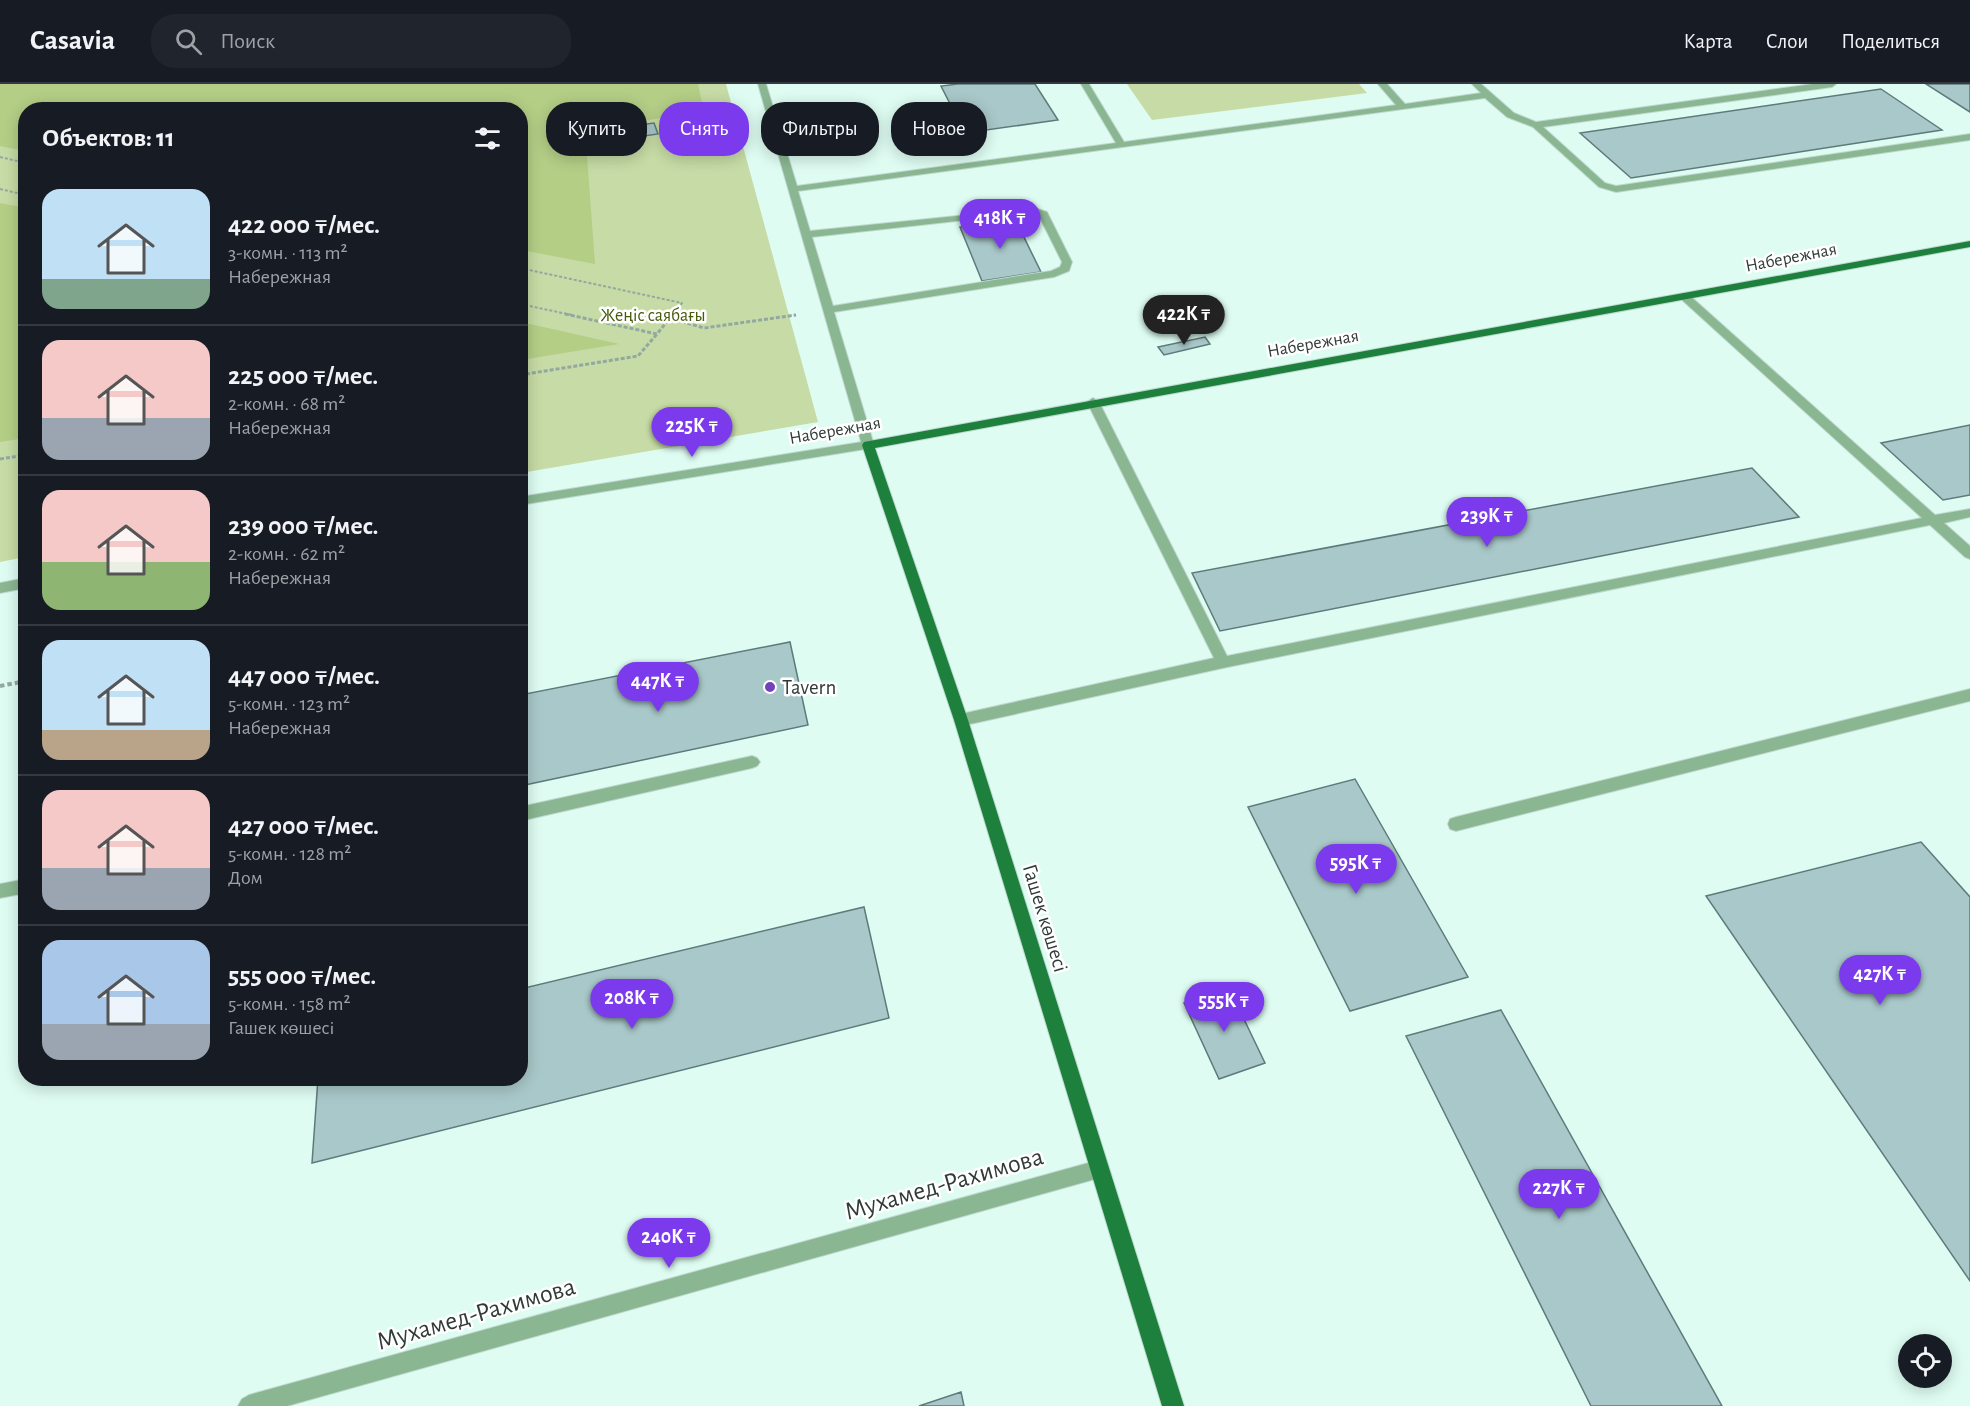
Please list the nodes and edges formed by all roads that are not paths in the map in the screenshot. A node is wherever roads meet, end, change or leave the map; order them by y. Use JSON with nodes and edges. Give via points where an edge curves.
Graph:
{"nodes":[{"id":1,"x":762,"y":84,"type":"edge"},
{"id":2,"x":1084,"y":84,"type":"edge"},
{"id":3,"x":1382,"y":84,"type":"edge"},
{"id":4,"x":1476,"y":84,"type":"edge"},
{"id":5,"x":1832,"y":84,"type":"edge"},
{"id":6,"x":1488,"y":95,"type":"junction"},
{"id":7,"x":1402,"y":106,"type":"junction"},
{"id":8,"x":1536,"y":125,"type":"junction"},
{"id":9,"x":1970,"y":137,"type":"edge"},
{"id":10,"x":1121,"y":144,"type":"junction"},
{"id":11,"x":793,"y":189,"type":"junction"},
{"id":12,"x":807,"y":234,"type":"junction"},
{"id":13,"x":1970,"y":244,"type":"edge"},
{"id":14,"x":1685,"y":297,"type":"junction"},
{"id":15,"x":828,"y":310,"type":"junction"},
{"id":16,"x":1093,"y":402,"type":"junction"},
{"id":17,"x":868,"y":445,"type":"junction"},
{"id":18,"x":528,"y":500,"type":"edge"},
{"id":19,"x":1970,"y":513,"type":"edge"},
{"id":20,"x":1934,"y":521,"type":"junction"},
{"id":21,"x":1970,"y":554,"type":"edge"},
{"id":22,"x":18,"y":585,"type":"edge"},
{"id":23,"x":0,"y":588,"type":"edge"},
{"id":24,"x":1223,"y":662,"type":"junction"},
{"id":25,"x":1970,"y":695,"type":"edge"},
{"id":26,"x":961,"y":720,"type":"junction"},
{"id":27,"x":752,"y":762,"type":"dead end"},
{"id":28,"x":528,"y":812,"type":"edge"},
{"id":29,"x":1456,"y":824,"type":"dead end"},
{"id":30,"x":18,"y":888,"type":"edge"},
{"id":31,"x":0,"y":891,"type":"edge"},
{"id":32,"x":1099,"y":1168,"type":"junction"},
{"id":33,"x":283,"y":1401,"type":"edge"},
{"id":34,"x":249,"y":1406,"type":"edge"},
{"id":35,"x":1173,"y":1406,"type":"edge"}],
"edges":[{"from":1,"to":11,"type":"street"},
{"from":2,"to":10,"type":"street"},
{"from":3,"to":7,"type":"street"},
{"from":4,"to":6,"type":"street"},
{"from":5,"to":8,"type":"street"},
{"from":6,"to":7,"type":"street"},
{"from":6,"to":8,"type":"street","via":[[1519,121]]},
{"from":7,"to":10,"type":"street"},
{"from":8,"to":9,"type":"street","via":[[1602,185],[1616,189]]},
{"from":10,"to":11,"type":"street"},
{"from":11,"to":12,"type":"street"},
{"from":12,"to":15,"type":"street"},
{"from":12,"to":15,"type":"street","via":[[1031,210],[1043,214],[1067,262],[1065,270],[1054,274]]},
{"from":13,"to":14,"type":"main road","name":"Набережная"},
{"from":14,"to":16,"type":"main road","name":"Набережная"},
{"from":14,"to":20,"type":"street"},
{"from":15,"to":17,"type":"street"},
{"from":16,"to":17,"type":"main road","name":"Набережная"},
{"from":16,"to":24,"type":"street"},
{"from":17,"to":18,"type":"street","name":"Набережная"},
{"from":17,"to":26,"type":"main road","name":"Гашек көшесі"},
{"from":19,"to":20,"type":"street"},
{"from":20,"to":21,"type":"street"},
{"from":20,"to":24,"type":"street"},
{"from":22,"to":23,"type":"street"},
{"from":24,"to":26,"type":"street"},
{"from":25,"to":29,"type":"street"},
{"from":26,"to":32,"type":"main road","name":"Гашек көшесі"},
{"from":27,"to":28,"type":"street"},
{"from":30,"to":31,"type":"street"},
{"from":32,"to":33,"type":"street","name":"Мухамед-Рахимова"},
{"from":32,"to":35,"type":"main road","name":"Гашек көшесі"},
{"from":33,"to":34,"type":"street","name":"Мухамед-Рахимова"}]}
